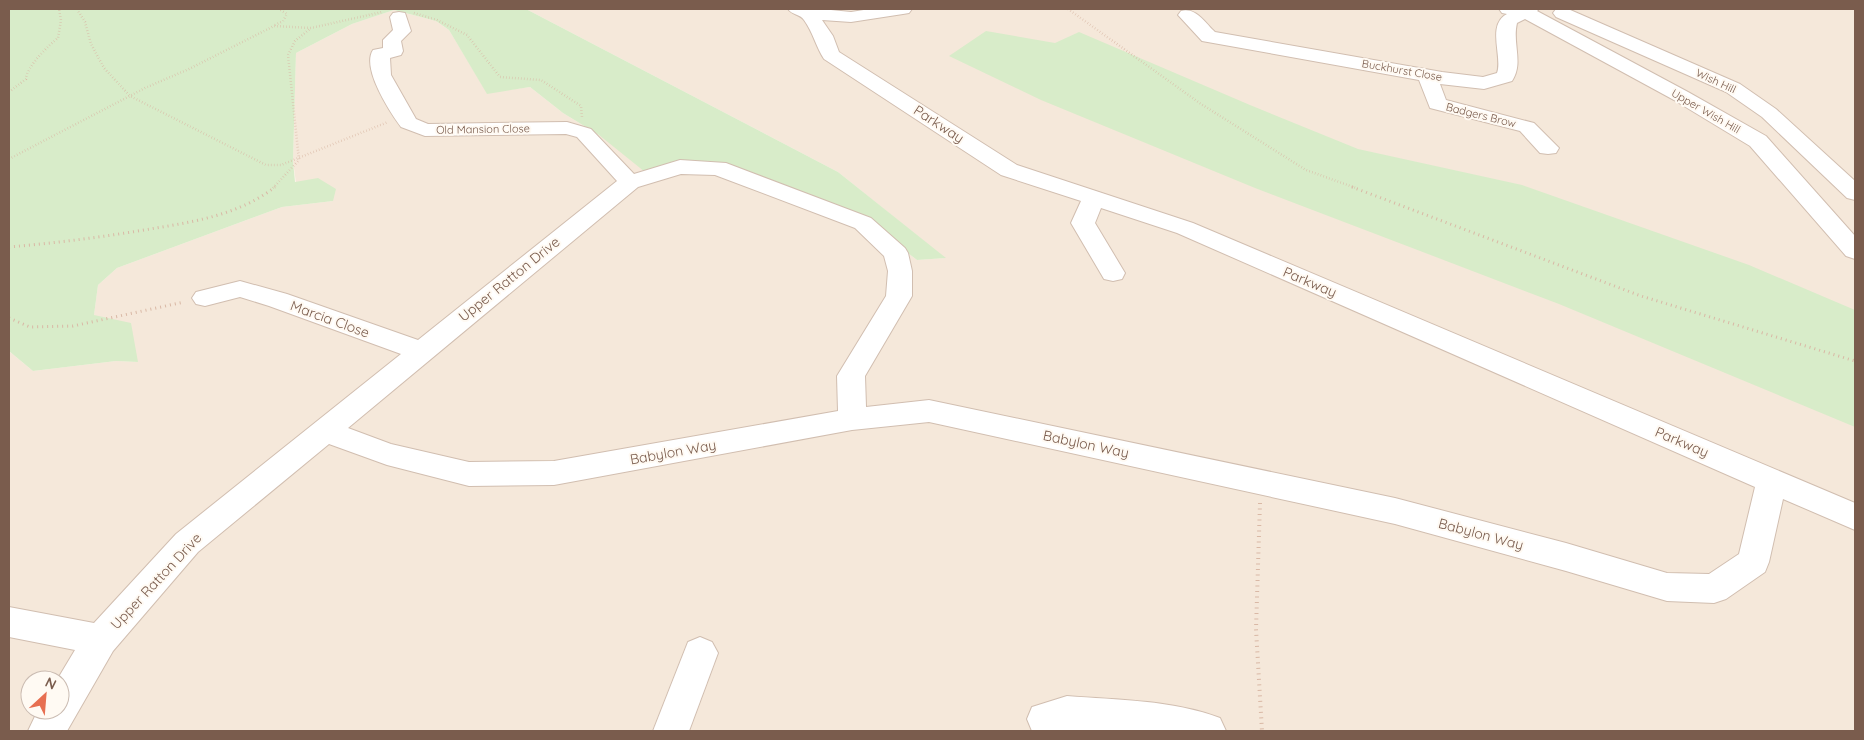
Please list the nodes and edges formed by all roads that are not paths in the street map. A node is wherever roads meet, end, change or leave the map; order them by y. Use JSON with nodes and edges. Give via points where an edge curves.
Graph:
{"nodes":[{"id":1,"x":903,"y":9,"type":"edge"},
{"id":2,"x":1552,"y":9,"type":"edge"},
{"id":3,"x":1521,"y":10,"type":"edge"},
{"id":4,"x":803,"y":11,"type":"edge"},
{"id":5,"x":397,"y":13,"type":"road end"},
{"id":6,"x":1187,"y":15,"type":"dead end"},
{"id":7,"x":851,"y":16,"type":"junction"},
{"id":8,"x":824,"y":36,"type":"junction"},
{"id":9,"x":1427,"y":75,"type":"junction"},
{"id":10,"x":1548,"y":148,"type":"dead end"},
{"id":11,"x":630,"y":182,"type":"junction"},
{"id":12,"x":1855,"y":193,"type":"edge"},
{"id":13,"x":1094,"y":198,"type":"junction"},
{"id":14,"x":1855,"y":251,"type":"edge"},
{"id":15,"x":1113,"y":273,"type":"dead end"},
{"id":16,"x":205,"y":298,"type":"road end"},
{"id":17,"x":420,"y":351,"type":"junction"},
{"id":18,"x":852,"y":419,"type":"junction"},
{"id":19,"x":326,"y":431,"type":"junction"},
{"id":20,"x":1772,"y":481,"type":"junction"},
{"id":21,"x":1855,"y":516,"type":"edge"},
{"id":22,"x":9,"y":622,"type":"edge"},
{"id":23,"x":101,"y":640,"type":"junction"},
{"id":24,"x":700,"y":653,"type":"dead end"},
{"id":25,"x":70,"y":691,"type":"edge"},
{"id":26,"x":1045,"y":719,"type":"dead end"},
{"id":27,"x":52,"y":720,"type":"edge"},
{"id":28,"x":46,"y":731,"type":"edge"},
{"id":29,"x":671,"y":731,"type":"edge"},
{"id":30,"x":1207,"y":731,"type":"edge"}],
"edges":[{"from":1,"to":7,"type":"street"},
{"from":2,"to":12,"type":"street","name":"Wish Hill","via":[[1733,88],[1769,113]]},
{"from":3,"to":9,"type":"street","name":"Buckhurst Close","via":[[1509,20],[1505,36],[1509,66],[1505,77],[1484,83]]},
{"from":3,"to":14,"type":"street","name":"Upper Wish Hill","via":[[1758,141]]},
{"from":4,"to":7,"type":"street"},
{"from":4,"to":8,"type":"street","name":"Parkway"},
{"from":5,"to":11,"type":"street","name":"Old Mansion Close","via":[[402,31],[392,40],[393,51],[380,54],[382,74],[408,123],[425,130],[567,128],[584,134]]},
{"from":6,"to":9,"type":"street","name":"Buckhurst Close","via":[[1206,36]]},
{"from":7,"to":8,"type":"street"},
{"from":8,"to":13,"type":"street","name":"Parkway","via":[[831,55],[1009,170]]},
{"from":9,"to":10,"type":"street","name":"Badgers Brow","via":[[1436,104],[1527,127]]},
{"from":11,"to":17,"type":"street","name":"Upper Ratton Drive"},
{"from":11,"to":18,"type":"street","name":"Upper Ratton Drive","via":[[680,167],[718,168],[863,223],[896,253],[900,271],[899,296],[851,376]]},
{"from":13,"to":15,"type":"street","via":[[1083,223]]},
{"from":13,"to":20,"type":"street","name":"Parkway","via":[[1185,228]]},
{"from":16,"to":17,"type":"street","name":"Marcia Close","via":[[245,282],[278,300]]},
{"from":17,"to":19,"type":"street","name":"Upper Ratton Drive"},
{"from":18,"to":19,"type":"street","name":"Babylon Way","via":[[554,473],[469,474],[387,454]]},
{"from":18,"to":20,"type":"street","name":"Babylon Way","via":[[930,411],[1395,511],[1667,587],[1714,588],[1753,562]]},
{"from":19,"to":23,"type":"street","name":"Upper Ratton Drive","via":[[187,543]]},
{"from":20,"to":21,"type":"street","name":"Parkway"},
{"from":22,"to":23,"type":"street"},
{"from":23,"to":25,"type":"street","name":"Upper Ratton Drive"},
{"from":24,"to":29,"type":"street"},
{"from":26,"to":30,"type":"street","via":[[1068,713],[1165,722]]},
{"from":27,"to":28,"type":"street","name":"Upper Ratton Drive"}]}
